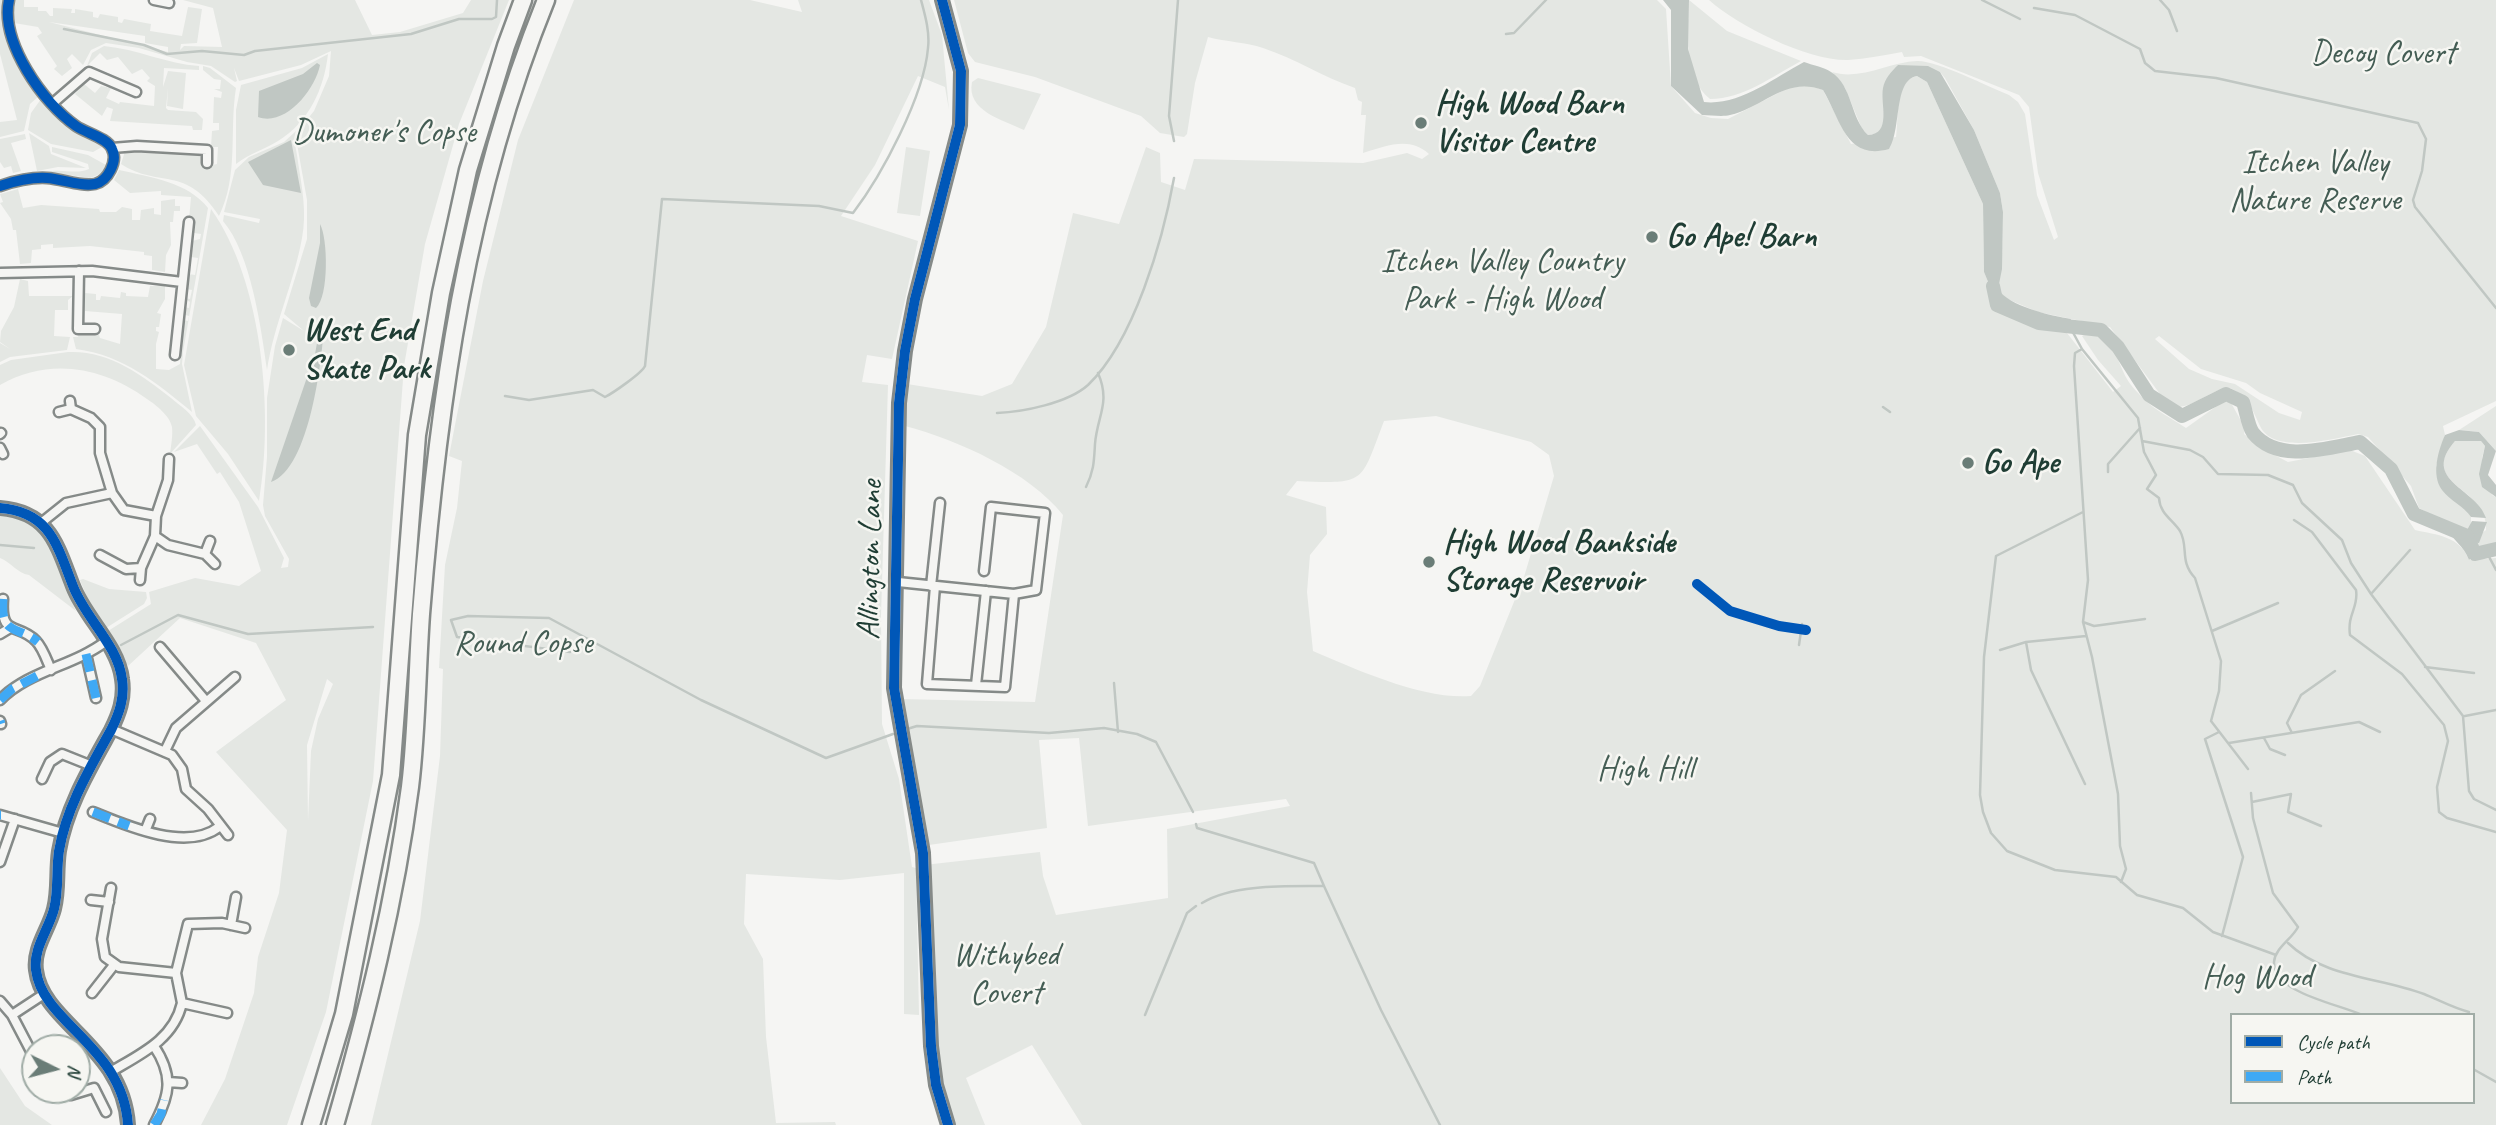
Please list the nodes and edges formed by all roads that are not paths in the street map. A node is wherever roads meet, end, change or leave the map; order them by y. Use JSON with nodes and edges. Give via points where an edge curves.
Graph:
{"nodes":[{"id":1,"x":9,"y":0,"type":"edge"},
{"id":2,"x":154,"y":0,"type":"edge"},
{"id":3,"x":523,"y":0,"type":"edge"},
{"id":4,"x":546,"y":0,"type":"edge"},
{"id":5,"x":942,"y":0,"type":"edge"},
{"id":6,"x":169,"y":3,"type":"dead end"},
{"id":7,"x":136,"y":92,"type":"dead end"},
{"id":8,"x":52,"y":104,"type":"junction"},
{"id":9,"x":112,"y":148,"type":"junction"},
{"id":10,"x":207,"y":163,"type":"dead end"},
{"id":11,"x":0,"y":186,"type":"edge"},
{"id":12,"x":189,"y":222,"type":"dead end"},
{"id":13,"x":79,"y":271,"type":"junction"},
{"id":14,"x":0,"y":273,"type":"edge"},
{"id":15,"x":182,"y":282,"type":"junction"},
{"id":16,"x":95,"y":329,"type":"dead end"},
{"id":17,"x":175,"y":355,"type":"dead end"},
{"id":18,"x":59,"y":412,"type":"dead end"},
{"id":19,"x":172,"y":466,"type":"dead end"},
{"id":20,"x":112,"y":493,"type":"junction"},
{"id":21,"x":940,"y":503,"type":"dead end"},
{"id":22,"x":0,"y":508,"type":"edge"},
{"id":23,"x":156,"y":516,"type":"junction"},
{"id":24,"x":41,"y":523,"type":"junction"},
{"id":25,"x":155,"y":536,"type":"junction"},
{"id":26,"x":210,"y":541,"type":"dead end"},
{"id":27,"x":205,"y":554,"type":"junction"},
{"id":28,"x":100,"y":555,"type":"dead end"},
{"id":29,"x":215,"y":564,"type":"dead end"},
{"id":30,"x":141,"y":568,"type":"junction"},
{"id":31,"x":984,"y":572,"type":"dead end"},
{"id":32,"x":140,"y":580,"type":"dead end"},
{"id":33,"x":898,"y":582,"type":"junction"},
{"id":34,"x":933,"y":586,"type":"junction"},
{"id":35,"x":986,"y":591,"type":"junction"},
{"id":36,"x":1014,"y":594,"type":"junction"},
{"id":37,"x":3,"y":599,"type":"dead end"},
{"id":38,"x":10,"y":628,"type":"junction"},
{"id":39,"x":0,"y":634,"type":"edge"},
{"id":40,"x":105,"y":642,"type":"junction"},
{"id":41,"x":160,"y":647,"type":"dead end"},
{"id":42,"x":86,"y":654,"type":"junction"},
{"id":43,"x":51,"y":670,"type":"junction"},
{"id":44,"x":234,"y":677,"type":"dead end"},
{"id":45,"x":976,"y":685,"type":"junction"},
{"id":46,"x":96,"y":698,"type":"dead end"},
{"id":47,"x":0,"y":700,"type":"edge"},
{"id":48,"x":206,"y":701,"type":"junction"},
{"id":49,"x":111,"y":729,"type":"junction"},
{"id":50,"x":165,"y":751,"type":"junction"},
{"id":51,"x":92,"y":766,"type":"junction"},
{"id":52,"x":42,"y":779,"type":"dead end"},
{"id":53,"x":93,"y":812,"type":"dead end"},
{"id":54,"x":0,"y":815,"type":"edge"},
{"id":55,"x":15,"y":819,"type":"junction"},
{"id":56,"x":150,"y":819,"type":"dead end"},
{"id":57,"x":219,"y":827,"type":"junction"},
{"id":58,"x":146,"y":829,"type":"junction"},
{"id":59,"x":63,"y":833,"type":"junction"},
{"id":60,"x":228,"y":835,"type":"dead end"},
{"id":61,"x":0,"y":862,"type":"edge"},
{"id":62,"x":111,"y":888,"type":"dead end"},
{"id":63,"x":236,"y":897,"type":"dead end"},
{"id":64,"x":91,"y":900,"type":"dead end"},
{"id":65,"x":109,"y":902,"type":"junction"},
{"id":66,"x":231,"y":925,"type":"junction"},
{"id":67,"x":245,"y":928,"type":"dead end"},
{"id":68,"x":114,"y":965,"type":"junction"},
{"id":69,"x":176,"y":974,"type":"junction"},
{"id":70,"x":93,"y":993,"type":"dead end"},
{"id":71,"x":44,"y":994,"type":"junction"},
{"id":72,"x":0,"y":1001,"type":"edge"},
{"id":73,"x":182,"y":1003,"type":"junction"},
{"id":74,"x":227,"y":1013,"type":"dead end"},
{"id":75,"x":12,"y":1015,"type":"junction"},
{"id":76,"x":22,"y":1034,"type":"edge"},
{"id":77,"x":154,"y":1046,"type":"junction"},
{"id":78,"x":112,"y":1071,"type":"junction"},
{"id":79,"x":168,"y":1082,"type":"junction"},
{"id":80,"x":182,"y":1083,"type":"dead end"},
{"id":81,"x":91,"y":1089,"type":"edge"},
{"id":82,"x":106,"y":1112,"type":"dead end"},
{"id":83,"x":128,"y":1125,"type":"edge"},
{"id":84,"x":154,"y":1125,"type":"edge"},
{"id":85,"x":311,"y":1125,"type":"edge"},
{"id":86,"x":335,"y":1125,"type":"edge"},
{"id":87,"x":948,"y":1125,"type":"edge"}],
"edges":[{"from":1,"to":8,"type":"street","via":[[10,35]]},
{"from":2,"to":6,"type":"street"},
{"from":3,"to":85,"type":"highway","via":[[468,170],[441,293],[417,435],[391,775],[344,1014]]},
{"from":4,"to":86,"type":"highway","via":[[486,178],[457,302],[438,442],[408,797],[394,890]]},
{"from":5,"to":33,"type":"street","name":"Allington Lane","via":[[961,71],[960,125],[905,351],[899,403]]},
{"from":7,"to":8,"type":"street","via":[[89,72]]},
{"from":8,"to":9,"type":"street"},
{"from":9,"to":10,"type":"street","via":[[207,150]]},
{"from":9,"to":11,"type":"street","via":[[109,173],[95,184],[35,178]]},
{"from":12,"to":15,"type":"street"},
{"from":13,"to":14,"type":"street"},
{"from":13,"to":15,"type":"street"},
{"from":13,"to":16,"type":"street","via":[[78,329]]},
{"from":15,"to":17,"type":"street"},
{"from":18,"to":20,"type":"street","via":[[71,405],[100,427],[100,453]]},
{"from":19,"to":23,"type":"street"},
{"from":20,"to":23,"type":"street","via":[[124,510]]},
{"from":20,"to":24,"type":"street","via":[[66,503]]},
{"from":21,"to":34,"type":"street"},
{"from":22,"to":24,"type":"street","via":[[30,514]]},
{"from":23,"to":25,"type":"street"},
{"from":24,"to":40,"type":"street","via":[[51,533],[87,615]]},
{"from":25,"to":27,"type":"street","via":[[168,545]]},
{"from":25,"to":30,"type":"street"},
{"from":26,"to":27,"type":"street"},
{"from":27,"to":29,"type":"street"},
{"from":28,"to":30,"type":"street","via":[[126,569]]},
{"from":30,"to":32,"type":"street"},
{"from":31,"to":36,"type":"street","via":[[991,507],[1045,513],[1036,590]]},
{"from":33,"to":34,"type":"street"},
{"from":33,"to":87,"type":"street","name":"Allington Lane","via":[[894,688],[923,853],[931,1046]]},
{"from":34,"to":35,"type":"street"},
{"from":34,"to":45,"type":"street","via":[[928,684]]},
{"from":35,"to":36,"type":"street"},
{"from":35,"to":45,"type":"street"},
{"from":36,"to":45,"type":"street","via":[[1005,687]]},
{"from":37,"to":38,"type":"street","via":[[3,615]]},
{"from":38,"to":39,"type":"street"},
{"from":38,"to":43,"type":"street","via":[[38,642]]},
{"from":40,"to":42,"type":"street"},
{"from":40,"to":49,"type":"street","via":[[119,667],[123,689]]},
{"from":41,"to":48,"type":"street"},
{"from":42,"to":43,"type":"street"},
{"from":42,"to":46,"type":"street"},
{"from":43,"to":47,"type":"street"},
{"from":44,"to":48,"type":"street"},
{"from":48,"to":50,"type":"street","via":[[176,728]]},
{"from":49,"to":50,"type":"street"},
{"from":49,"to":51,"type":"street"},
{"from":50,"to":57,"type":"street","via":[[180,765],[186,789]]},
{"from":51,"to":52,"type":"street","via":[[62,754],[50,762]]},
{"from":51,"to":59,"type":"street"},
{"from":53,"to":58,"type":"street"},
{"from":54,"to":55,"type":"street"},
{"from":55,"to":59,"type":"street"},
{"from":55,"to":61,"type":"street"},
{"from":56,"to":58,"type":"street"},
{"from":57,"to":58,"type":"street","via":[[207,836],[191,839]]},
{"from":57,"to":60,"type":"street"},
{"from":59,"to":71,"type":"street","via":[[55,907],[35,963]]},
{"from":62,"to":65,"type":"street"},
{"from":63,"to":66,"type":"street"},
{"from":64,"to":65,"type":"street"},
{"from":65,"to":68,"type":"street","via":[[101,943]]},
{"from":66,"to":67,"type":"street"},
{"from":66,"to":69,"type":"street","via":[[188,924]]},
{"from":68,"to":69,"type":"street"},
{"from":68,"to":70,"type":"street"},
{"from":69,"to":73,"type":"street"},
{"from":71,"to":75,"type":"street"},
{"from":71,"to":78,"type":"street"},
{"from":72,"to":75,"type":"street"},
{"from":73,"to":74,"type":"street"},
{"from":73,"to":77,"type":"street","via":[[175,1024]]},
{"from":75,"to":76,"type":"street"},
{"from":77,"to":78,"type":"street"},
{"from":77,"to":79,"type":"street","via":[[166,1065]]},
{"from":78,"to":83,"type":"street"},
{"from":79,"to":80,"type":"street"},
{"from":79,"to":84,"type":"street"},
{"from":81,"to":82,"type":"street","via":[[100,1094]]}]}
